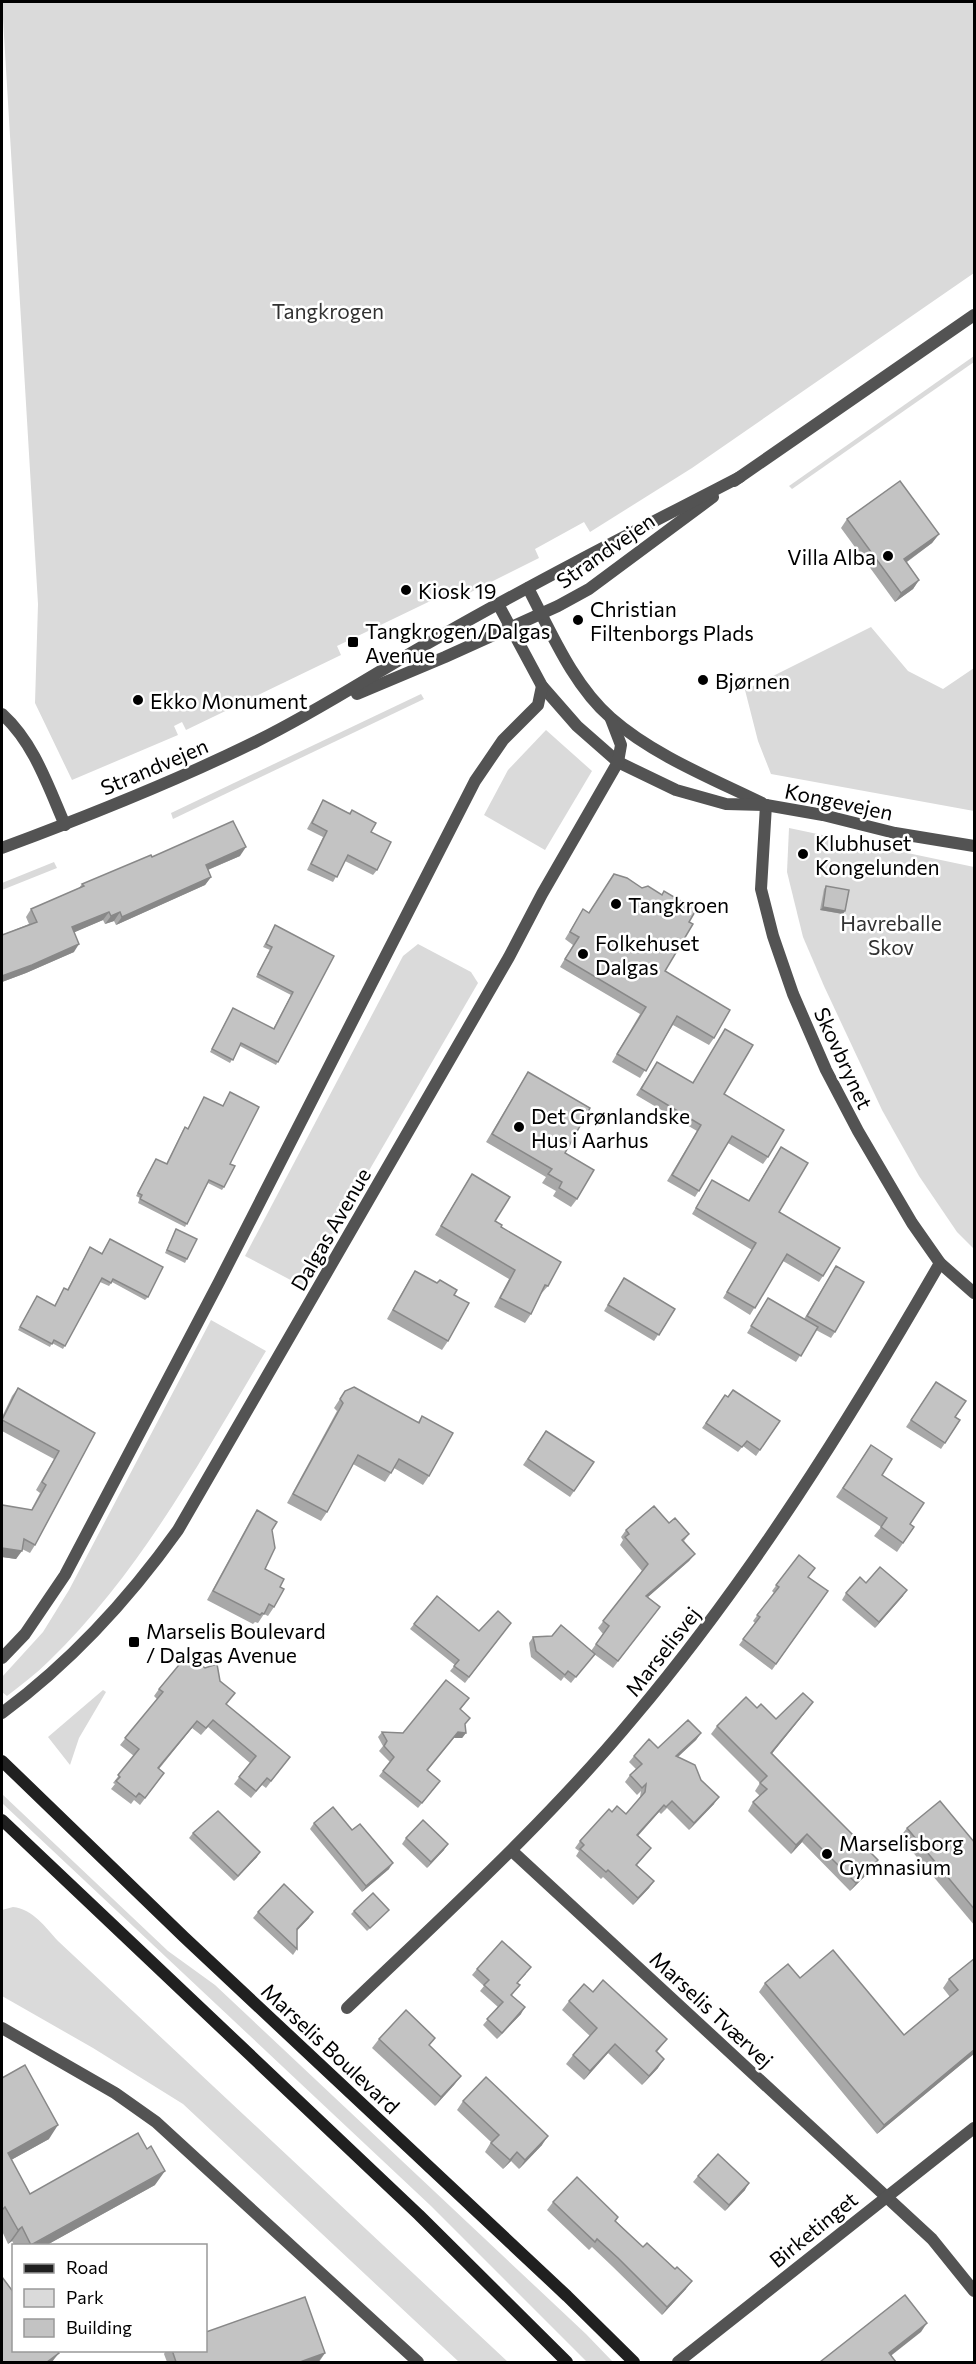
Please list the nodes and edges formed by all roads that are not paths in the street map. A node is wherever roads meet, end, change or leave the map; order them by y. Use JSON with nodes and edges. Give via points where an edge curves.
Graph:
{"nodes":[{"id":1,"x":975,"y":315,"type":"edge"},
{"id":2,"x":740,"y":477,"type":"junction"},
{"id":3,"x":528,"y":588,"type":"junction"},
{"id":4,"x":498,"y":604,"type":"junction"},
{"id":5,"x":541,"y":614,"type":"junction"},
{"id":6,"x":510,"y":627,"type":"junction"},
{"id":7,"x":542,"y":686,"type":"junction"},
{"id":8,"x":318,"y":710,"type":"junction"},
{"id":9,"x":2,"y":714,"type":"edge"},
{"id":10,"x":611,"y":719,"type":"junction"},
{"id":11,"x":618,"y":762,"type":"junction"},
{"id":12,"x":766,"y":805,"type":"junction"},
{"id":13,"x":65,"y":825,"type":"junction"},
{"id":14,"x":975,"y":846,"type":"edge"},
{"id":15,"x":2,"y":848,"type":"edge"},
{"id":16,"x":940,"y":1263,"type":"junction"},
{"id":17,"x":975,"y":1293,"type":"edge"},
{"id":18,"x":2,"y":1658,"type":"edge"},
{"id":19,"x":2,"y":1713,"type":"edge"},
{"id":20,"x":2,"y":1761,"type":"edge"},
{"id":21,"x":2,"y":1820,"type":"edge"},
{"id":22,"x":512,"y":1851,"type":"junction"},
{"id":23,"x":347,"y":2007,"type":"dead end"},
{"id":24,"x":2,"y":2028,"type":"edge"},
{"id":25,"x":975,"y":2127,"type":"edge"},
{"id":26,"x":885,"y":2197,"type":"junction"},
{"id":27,"x":975,"y":2291,"type":"edge"},
{"id":28,"x":418,"y":2362,"type":"edge"},
{"id":29,"x":567,"y":2362,"type":"edge"},
{"id":30,"x":634,"y":2362,"type":"edge"},
{"id":31,"x":678,"y":2362,"type":"edge"}],
"edges":[{"from":1,"to":2,"type":"street","name":"Strandvejen"},
{"from":2,"to":3,"type":"street","name":"Strandvejen"},
{"from":2,"to":5,"type":"street","name":"Strandvejen","via":[[590,589]]},
{"from":3,"to":4,"type":"street","name":"Strandvejen"},
{"from":3,"to":5,"type":"street"},
{"from":4,"to":6,"type":"street"},
{"from":4,"to":8,"type":"street","name":"Strandvejen"},
{"from":5,"to":6,"type":"street","name":"Strandvejen"},
{"from":5,"to":10,"type":"street","via":[[577,678]]},
{"from":6,"to":7,"type":"street"},
{"from":6,"to":8,"type":"street","name":"Strandvejen"},
{"from":7,"to":11,"type":"street","via":[[577,726]]},
{"from":7,"to":18,"type":"street","via":[[538,705],[503,740],[475,781],[65,1575],[25,1634]]},
{"from":8,"to":13,"type":"street","name":"Strandvejen","via":[[206,765]]},
{"from":9,"to":13,"type":"street","via":[[31,749]]},
{"from":10,"to":11,"type":"street","via":[[621,745]]},
{"from":10,"to":12,"type":"street","via":[[668,756]]},
{"from":11,"to":12,"type":"street","via":[[676,790],[726,804]]},
{"from":11,"to":19,"type":"street","name":"Dalgas Avenue","via":[[178,1530],[146,1575],[85,1644]]},
{"from":12,"to":14,"type":"street","name":"Kongevejen"},
{"from":12,"to":16,"type":"street","name":"Skovbrynet","via":[[761,889],[794,994],[826,1070],[858,1131]]},
{"from":13,"to":15,"type":"street","name":"Strandvejen"},
{"from":16,"to":17,"type":"street","name":"Skovbrynet"},
{"from":16,"to":22,"type":"street","name":"Marselisvej","via":[[868,1386],[710,1621],[635,1717]]},
{"from":20,"to":30,"type":"main road","name":"Marselis Boulevard"},
{"from":21,"to":29,"type":"main road","via":[[419,2215]]},
{"from":22,"to":23,"type":"street","name":"Marselisvej"},
{"from":22,"to":26,"type":"street","name":"Marselis Tværvej"},
{"from":24,"to":28,"type":"street","via":[[115,2093],[156,2122]]},
{"from":25,"to":26,"type":"street","name":"Birketinget"},
{"from":26,"to":27,"type":"street","name":"Marselis Tværvej","via":[[932,2239]]},
{"from":26,"to":31,"type":"street","name":"Birketinget"}]}
